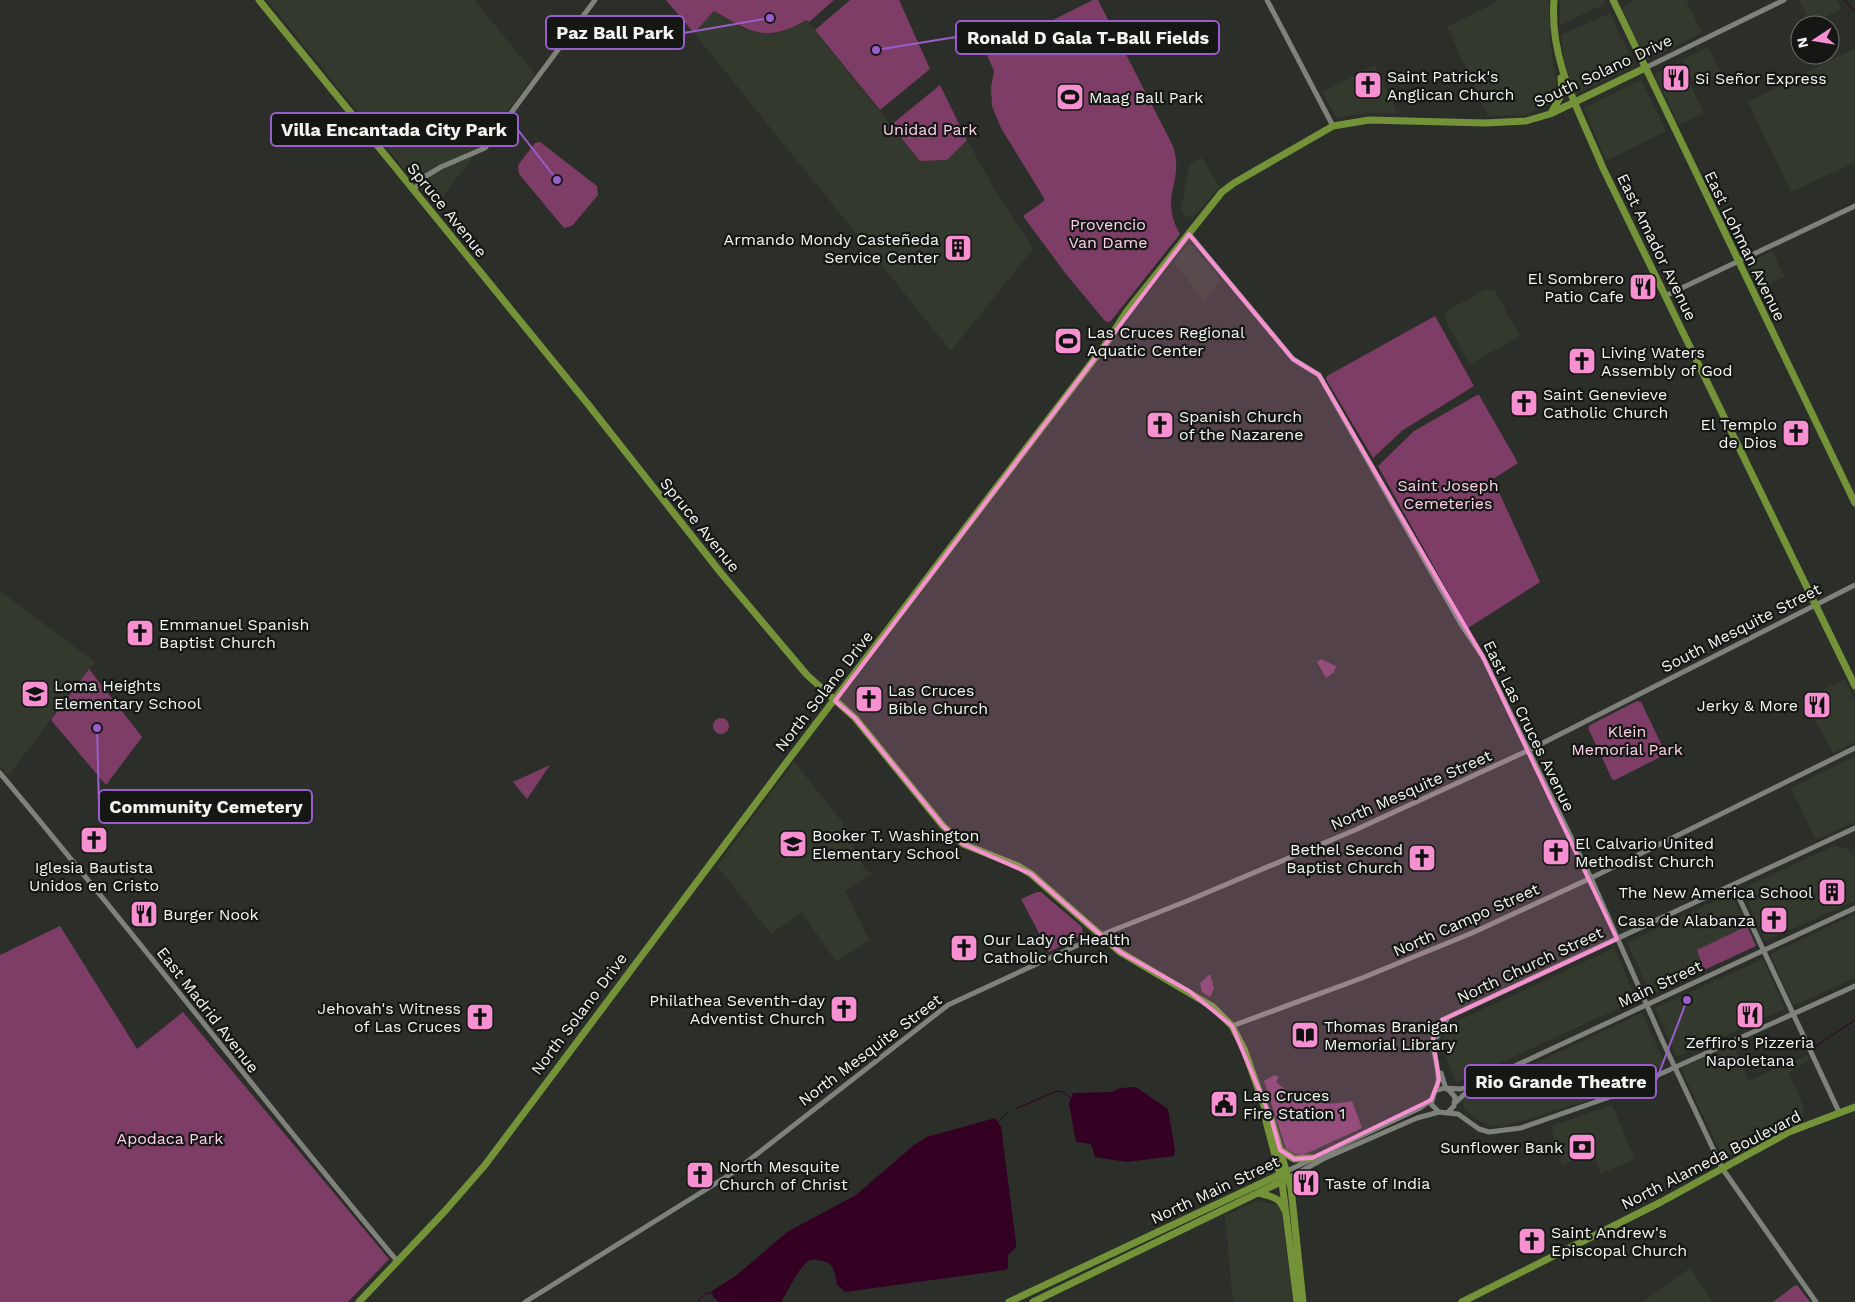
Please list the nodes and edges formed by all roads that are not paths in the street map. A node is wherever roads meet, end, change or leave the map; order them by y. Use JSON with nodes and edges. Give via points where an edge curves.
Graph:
{"nodes":[{"id":1,"x":259,"y":0,"type":"edge"},
{"id":2,"x":595,"y":0,"type":"edge"},
{"id":3,"x":1267,"y":0,"type":"edge"},
{"id":4,"x":1554,"y":0,"type":"edge"},
{"id":5,"x":1612,"y":0,"type":"edge"},
{"id":6,"x":1784,"y":0,"type":"edge"},
{"id":7,"x":1645,"y":68,"type":"junction"},
{"id":8,"x":1561,"y":70,"type":"junction"},
{"id":9,"x":1574,"y":103,"type":"junction"},
{"id":10,"x":1550,"y":114,"type":"junction"},
{"id":11,"x":1333,"y":126,"type":"junction"},
{"id":12,"x":413,"y":190,"type":"junction"},
{"id":13,"x":1855,"y":206,"type":"edge"},
{"id":14,"x":1189,"y":234,"type":"junction"},
{"id":15,"x":1737,"y":261,"type":"junction"},
{"id":16,"x":1667,"y":295,"type":"junction"},
{"id":17,"x":1855,"y":503,"type":"edge"},
{"id":18,"x":1855,"y":585,"type":"edge"},
{"id":19,"x":1815,"y":604,"type":"junction"},
{"id":20,"x":1855,"y":686,"type":"edge"},
{"id":21,"x":1639,"y":693,"type":"joint"},
{"id":22,"x":835,"y":701,"type":"junction"},
{"id":23,"x":1855,"y":748,"type":"edge"},
{"id":24,"x":1527,"y":751,"type":"junction"},
{"id":25,"x":0,"y":773,"type":"edge"},
{"id":26,"x":1855,"y":828,"type":"edge"},
{"id":27,"x":1591,"y":878,"type":"junction"},
{"id":28,"x":1733,"y":885,"type":"junction"},
{"id":29,"x":1855,"y":908,"type":"edge"},
{"id":30,"x":1101,"y":934,"type":"junction"},
{"id":31,"x":1617,"y":939,"type":"junction"},
{"id":32,"x":1763,"y":950,"type":"junction"},
{"id":33,"x":1855,"y":986,"type":"edge"},
{"id":34,"x":1646,"y":1005,"type":"junction"},
{"id":35,"x":1793,"y":1014,"type":"junction"},
{"id":36,"x":1447,"y":1018,"type":"junction"},
{"id":37,"x":1232,"y":1026,"type":"junction"},
{"id":38,"x":1674,"y":1067,"type":"junction"},
{"id":39,"x":1476,"y":1084,"type":"junction"},
{"id":40,"x":1447,"y":1089,"type":"junction"},
{"id":41,"x":1434,"y":1091,"type":"junction"},
{"id":42,"x":1431,"y":1100,"type":"junction"},
{"id":43,"x":1455,"y":1104,"type":"junction"},
{"id":44,"x":1855,"y":1107,"type":"edge"},
{"id":45,"x":1266,"y":1111,"type":"junction"},
{"id":46,"x":1839,"y":1112,"type":"junction"},
{"id":47,"x":1441,"y":1113,"type":"junction"},
{"id":48,"x":1498,"y":1131,"type":"junction"},
{"id":49,"x":1280,"y":1150,"type":"junction"},
{"id":50,"x":1312,"y":1158,"type":"junction"},
{"id":51,"x":1722,"y":1168,"type":"junction"},
{"id":52,"x":1284,"y":1176,"type":"junction"},
{"id":53,"x":1259,"y":1193,"type":"junction"},
{"id":54,"x":1286,"y":1214,"type":"junction"},
{"id":55,"x":398,"y":1262,"type":"junction"},
{"id":56,"x":359,"y":1302,"type":"edge"},
{"id":57,"x":525,"y":1302,"type":"edge"},
{"id":58,"x":1010,"y":1302,"type":"edge"},
{"id":59,"x":1033,"y":1302,"type":"edge"},
{"id":60,"x":1297,"y":1302,"type":"edge"},
{"id":61,"x":1303,"y":1302,"type":"edge"},
{"id":62,"x":1462,"y":1302,"type":"edge"},
{"id":63,"x":1816,"y":1302,"type":"edge"}],
"edges":[{"from":1,"to":12,"type":"main road","name":"Spruce Avenue"},
{"from":2,"to":12,"type":"street","via":[[485,148],[441,167],[426,176]]},
{"from":3,"to":11,"type":"street"},
{"from":4,"to":8,"type":"main road","name":"East Amador Avenue","via":[[1554,32]]},
{"from":5,"to":7,"type":"main road","name":"East Lohman Avenue"},
{"from":6,"to":7,"type":"street","name":"South Solano Drive"},
{"from":7,"to":9,"type":"main road","name":"South Solano Drive"},
{"from":7,"to":15,"type":"main road","name":"East Lohman Avenue"},
{"from":8,"to":9,"type":"main road","name":"East Amador Avenue"},
{"from":8,"to":10,"type":"main road","via":[[1562,94]]},
{"from":9,"to":10,"type":"main road","name":"South Solano Drive"},
{"from":9,"to":16,"type":"main road","name":"East Amador Avenue"},
{"from":10,"to":11,"type":"main road","name":"South Solano Drive","via":[[1509,124],[1369,120]]},
{"from":11,"to":14,"type":"main road","name":"North Solano Drive","via":[[1234,183],[1211,204]]},
{"from":12,"to":22,"type":"main road","name":"Spruce Avenue","via":[[749,607],[807,675]]},
{"from":13,"to":15,"type":"street"},
{"from":14,"to":22,"type":"main road","name":"North Solano Drive","via":[[1127,311],[1105,345]]},
{"from":14,"to":24,"type":"street","name":"East Las Cruces Avenue","via":[[1293,359],[1319,375],[1483,657]]},
{"from":15,"to":16,"type":"street"},
{"from":15,"to":17,"type":"main road","name":"East Lohman Avenue"},
{"from":16,"to":19,"type":"main road","name":"East Amador Avenue"},
{"from":18,"to":19,"type":"street","name":"South Mesquite Street"},
{"from":19,"to":20,"type":"main road","name":"East Amador Avenue"},
{"from":19,"to":21,"type":"street","name":"South Mesquite Street"},
{"from":21,"to":24,"type":"street","name":"North Mesquite Street"},
{"from":22,"to":30,"type":"main road","name":"Spruce Avenue","via":[[855,718],[943,826],[982,853],[1031,874]]},
{"from":22,"to":55,"type":"main road","name":"North Solano Drive","via":[[485,1165]]},
{"from":23,"to":27,"type":"street","name":"North Campo Street"},
{"from":24,"to":27,"type":"street","name":"East Las Cruces Avenue"},
{"from":24,"to":30,"type":"street","name":"North Mesquite Street","via":[[1355,830]]},
{"from":25,"to":55,"type":"street","name":"East Madrid Avenue","via":[[271,1110]]},
{"from":26,"to":28,"type":"street","name":"North Church Street"},
{"from":27,"to":31,"type":"street","name":"East Las Cruces Avenue"},
{"from":27,"to":37,"type":"street","name":"North Campo Street","via":[[1408,960]]},
{"from":28,"to":31,"type":"street","name":"North Church Street"},
{"from":28,"to":32,"type":"street"},
{"from":29,"to":32,"type":"street","name":"Main Street"},
{"from":30,"to":37,"type":"main road","name":"Spruce Avenue","via":[[1120,952],[1213,1007]]},
{"from":30,"to":57,"type":"street","name":"North Mesquite Street","via":[[948,1005],[734,1172]]},
{"from":31,"to":34,"type":"street","name":"East Las Cruces Avenue"},
{"from":31,"to":36,"type":"street","name":"North Church Street"},
{"from":32,"to":34,"type":"street","name":"Main Street"},
{"from":32,"to":35,"type":"street"},
{"from":33,"to":35,"type":"street"},
{"from":34,"to":38,"type":"street","name":"East Las Cruces Avenue"},
{"from":34,"to":39,"type":"street","name":"Main Street"},
{"from":35,"to":38,"type":"street"},
{"from":35,"to":46,"type":"street"},
{"from":36,"to":40,"type":"street","name":"North Church Street","via":[[1438,1033],[1436,1046]]},
{"from":36,"to":41,"type":"street","name":"North Church Street","via":[[1438,1023],[1433,1039],[1439,1080]]},
{"from":37,"to":45,"type":"main road","name":"Spruce Avenue","via":[[1244,1049]]},
{"from":38,"to":48,"type":"street","via":[[1583,1108],[1512,1131]]},
{"from":38,"to":51,"type":"street","name":"East Las Cruces Avenue"},
{"from":39,"to":40,"type":"street","name":"Main Street"},
{"from":39,"to":43,"type":"street","name":"Main Street"},
{"from":40,"to":41,"type":"street"},
{"from":40,"to":43,"type":"street","via":[[1453,1094]]},
{"from":41,"to":42,"type":"street"},
{"from":42,"to":47,"type":"street","via":[[1433,1108]]},
{"from":42,"to":50,"type":"street","name":"North Main Street"},
{"from":43,"to":47,"type":"street","via":[[1450,1111]]},
{"from":43,"to":48,"type":"street","via":[[1474,1123]]},
{"from":44,"to":46,"type":"main road","name":"North Alameda Boulevard"},
{"from":45,"to":49,"type":"main road"},
{"from":45,"to":52,"type":"main road","via":[[1266,1121]]},
{"from":46,"to":51,"type":"main road","name":"North Alameda Boulevard","via":[[1789,1132]]},
{"from":47,"to":48,"type":"street","via":[[1458,1114],[1484,1130]]},
{"from":47,"to":52,"type":"street","name":"North Main Street","via":[[1417,1118]]},
{"from":49,"to":50,"type":"main road","via":[[1294,1159]]},
{"from":49,"to":52,"type":"main road"},
{"from":50,"to":52,"type":"street","name":"North Main Street"},
{"from":51,"to":62,"type":"main road","name":"North Alameda Boulevard"},
{"from":51,"to":63,"type":"street","name":"East Las Cruces Avenue"},
{"from":52,"to":53,"type":"main road","name":"North Main Street"},
{"from":52,"to":54,"type":"main road"},
{"from":52,"to":58,"type":"main road","name":"North Main Street"},
{"from":52,"to":61,"type":"main road"},
{"from":53,"to":54,"type":"main road","via":[[1274,1196]]},
{"from":53,"to":59,"type":"main road","name":"North Main Street"},
{"from":54,"to":60,"type":"main road"},
{"from":55,"to":56,"type":"main road","name":"North Solano Drive"}]}
